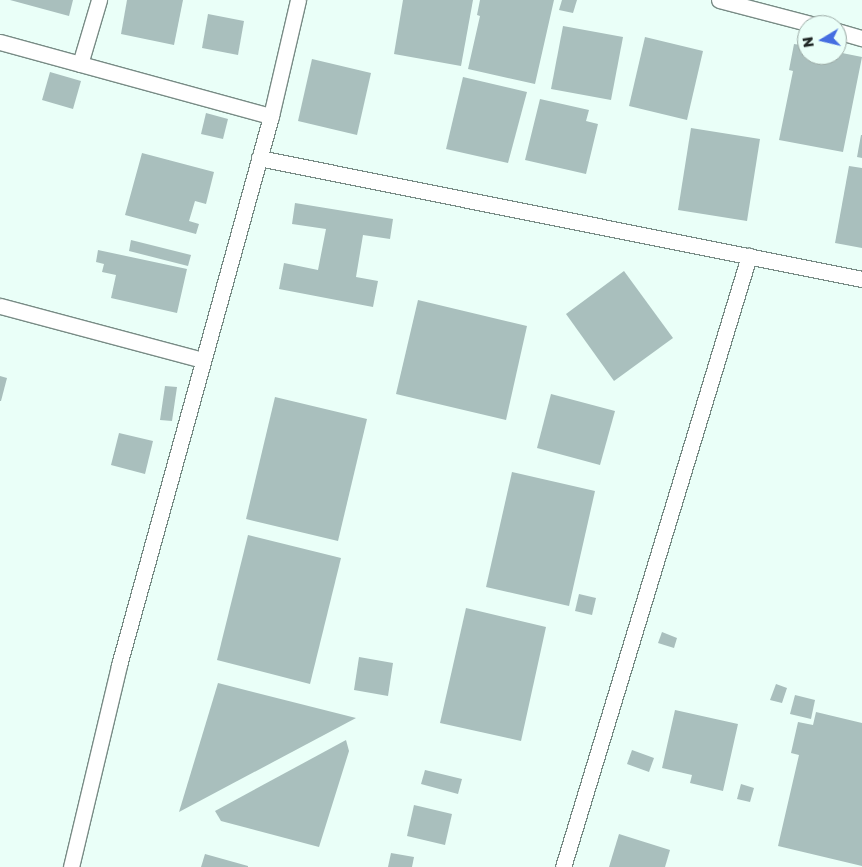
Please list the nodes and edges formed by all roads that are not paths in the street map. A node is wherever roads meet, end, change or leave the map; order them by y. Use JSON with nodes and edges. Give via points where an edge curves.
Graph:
{"nodes":[{"id":1,"x":99,"y":0,"type":"edge"},
{"id":2,"x":298,"y":0,"type":"edge"},
{"id":3,"x":719,"y":0,"type":"edge"},
{"id":4,"x":797,"y":21,"type":"edge"},
{"id":5,"x":847,"y":34,"type":"edge"},
{"id":6,"x":862,"y":38,"type":"edge"},
{"id":7,"x":0,"y":42,"type":"edge"},
{"id":8,"x":80,"y":64,"type":"junction"},
{"id":9,"x":271,"y":116,"type":"junction"},
{"id":10,"x":259,"y":158,"type":"junction"},
{"id":11,"x":749,"y":256,"type":"junction"},
{"id":12,"x":862,"y":279,"type":"edge"},
{"id":13,"x":0,"y":306,"type":"edge"},
{"id":14,"x":203,"y":360,"type":"junction"},
{"id":15,"x":71,"y":867,"type":"edge"},
{"id":16,"x":563,"y":867,"type":"edge"}],
"edges":[{"from":1,"to":8,"type":"street"},
{"from":2,"to":9,"type":"street"},
{"from":3,"to":4,"type":"street"},
{"from":5,"to":6,"type":"street"},
{"from":7,"to":8,"type":"street"},
{"from":8,"to":9,"type":"street"},
{"from":9,"to":10,"type":"street"},
{"from":10,"to":11,"type":"street"},
{"from":10,"to":14,"type":"street"},
{"from":11,"to":12,"type":"street"},
{"from":11,"to":16,"type":"street"},
{"from":13,"to":14,"type":"street"},
{"from":14,"to":15,"type":"street","via":[[119,665]]}]}
